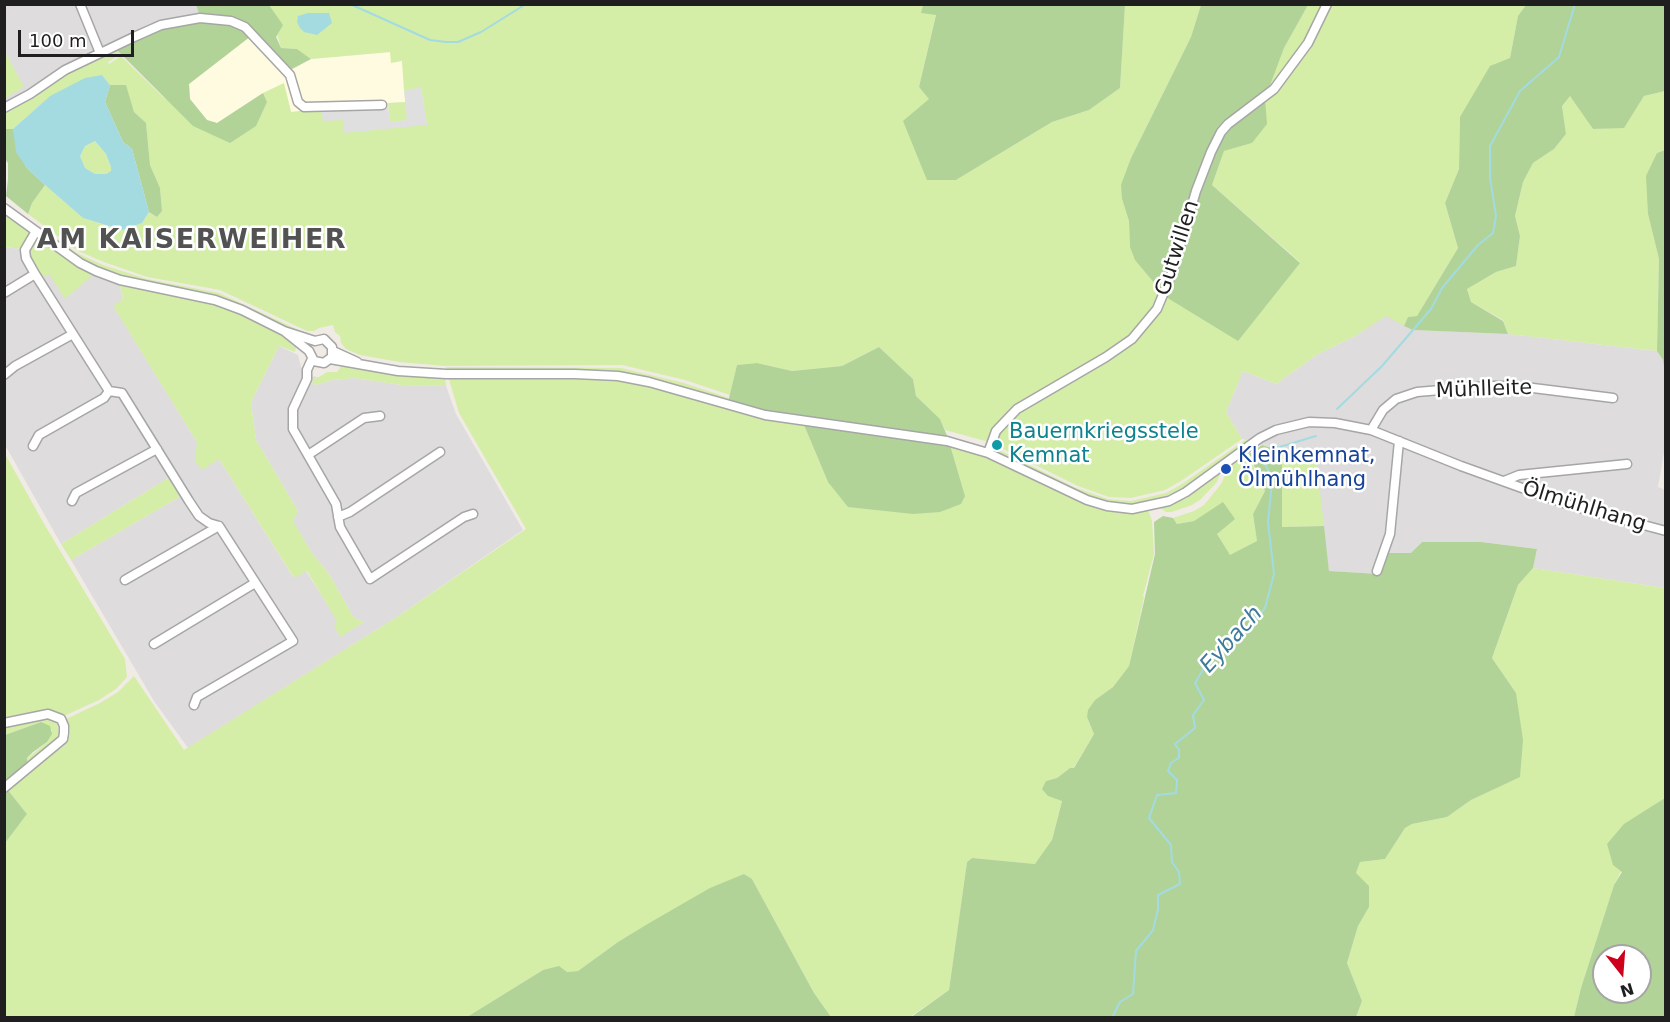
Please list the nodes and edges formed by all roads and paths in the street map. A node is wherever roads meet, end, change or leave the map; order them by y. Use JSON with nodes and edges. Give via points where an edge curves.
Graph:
{"nodes":[{"id":1,"x":80,"y":4,"type":"edge"},
{"id":2,"x":1327,"y":4,"type":"edge"},
{"id":3,"x":100,"y":53,"type":"junction"},
{"id":4,"x":382,"y":105,"type":"dead end"},
{"id":5,"x":4,"y":108,"type":"edge"},
{"id":6,"x":4,"y":208,"type":"edge"},
{"id":7,"x":36,"y":231,"type":"junction"},
{"id":8,"x":35,"y":274,"type":"junction"},
{"id":9,"x":4,"y":292,"type":"edge"},
{"id":10,"x":284,"y":332,"type":"junction"},
{"id":11,"x":73,"y":334,"type":"junction"},
{"id":12,"x":315,"y":341,"type":"junction"},
{"id":13,"x":310,"y":355,"type":"junction"},
{"id":14,"x":332,"y":355,"type":"junction"},
{"id":15,"x":321,"y":363,"type":"junction"},
{"id":16,"x":4,"y":375,"type":"edge"},
{"id":17,"x":307,"y":379,"type":"junction"},
{"id":18,"x":109,"y":391,"type":"junction"},
{"id":19,"x":1613,"y":398,"type":"dead end"},
{"id":20,"x":380,"y":416,"type":"dead end"},
{"id":21,"x":1371,"y":430,"type":"junction"},
{"id":22,"x":1400,"y":441,"type":"junction"},
{"id":23,"x":33,"y":446,"type":"dead end"},
{"id":24,"x":157,"y":449,"type":"junction"},
{"id":25,"x":440,"y":452,"type":"dead end"},
{"id":26,"x":988,"y":453,"type":"junction"},
{"id":27,"x":308,"y":455,"type":"junction"},
{"id":28,"x":1627,"y":464,"type":"dead end"},
{"id":29,"x":1504,"y":481,"type":"junction"},
{"id":30,"x":72,"y":501,"type":"dead end"},
{"id":31,"x":473,"y":514,"type":"dead end"},
{"id":32,"x":338,"y":517,"type":"junction"},
{"id":33,"x":219,"y":526,"type":"junction"},
{"id":34,"x":1665,"y":531,"type":"edge"},
{"id":35,"x":1377,"y":571,"type":"dead end"},
{"id":36,"x":125,"y":580,"type":"dead end"},
{"id":37,"x":255,"y":583,"type":"junction"},
{"id":38,"x":154,"y":644,"type":"dead end"},
{"id":39,"x":194,"y":705,"type":"dead end"},
{"id":40,"x":4,"y":723,"type":"edge"},
{"id":41,"x":4,"y":788,"type":"edge"}],
"edges":[{"from":1,"to":3,"type":"street"},
{"from":2,"to":26,"type":"street","name":"Gutwillen","via":[[1308,43],[1274,89],[1221,132],[1196,191],[1157,309],[1132,339],[1017,409],[996,431]]},
{"from":3,"to":4,"type":"street","via":[[161,25],[200,18],[231,21],[245,27],[290,75],[298,102],[304,107]]},
{"from":3,"to":5,"type":"street"},
{"from":6,"to":7,"type":"street"},
{"from":7,"to":8,"type":"street","via":[[25,250]]},
{"from":7,"to":10,"type":"street","via":[[80,263],[120,280],[215,300]]},
{"from":8,"to":9,"type":"street"},
{"from":8,"to":11,"type":"street"},
{"from":10,"to":12,"type":"street"},
{"from":10,"to":13,"type":"street"},
{"from":11,"to":16,"type":"street"},
{"from":11,"to":18,"type":"street"},
{"from":12,"to":13,"type":"street"},
{"from":12,"to":14,"type":"street","via":[[327,341]]},
{"from":13,"to":15,"type":"street"},
{"from":13,"to":17,"type":"street"},
{"from":14,"to":15,"type":"street"},
{"from":14,"to":26,"type":"street","name":"Ölmühlhang","via":[[341,363],[398,371],[618,376],[765,415],[947,441]]},
{"from":15,"to":17,"type":"street"},
{"from":17,"to":27,"type":"street","via":[[292,419],[297,439]]},
{"from":18,"to":23,"type":"street","via":[[104,398],[39,435]]},
{"from":18,"to":24,"type":"street","via":[[122,393]]},
{"from":19,"to":21,"type":"street","name":"Mühlleite","via":[[1517,386],[1416,392],[1396,399],[1383,410]]},
{"from":20,"to":27,"type":"street","via":[[364,418]]},
{"from":21,"to":22,"type":"street","name":"Ölmühlhang"},
{"from":21,"to":26,"type":"street","name":"Ölmühlhang","via":[[1335,423],[1292,425],[1260,438],[1178,496],[1132,509],[1088,500]]},
{"from":22,"to":29,"type":"street","name":"Ölmühlhang"},
{"from":22,"to":35,"type":"street","via":[[1390,534]]},
{"from":24,"to":30,"type":"street","via":[[76,493]]},
{"from":24,"to":33,"type":"street","via":[[199,516]]},
{"from":25,"to":32,"type":"street"},
{"from":27,"to":32,"type":"street","via":[[336,504]]},
{"from":28,"to":29,"type":"street","name":"Ölmühlhang","via":[[1519,475]]},
{"from":29,"to":34,"type":"street","name":"Ölmühlhang","via":[[1572,506]]},
{"from":31,"to":32,"type":"street","via":[[370,579]]},
{"from":33,"to":36,"type":"street"},
{"from":33,"to":37,"type":"street"},
{"from":37,"to":38,"type":"street"},
{"from":37,"to":39,"type":"street","via":[[293,641],[197,697]]},
{"from":40,"to":41,"type":"street","via":[[48,714],[60,720],[64,733],[63,739]]}]}
